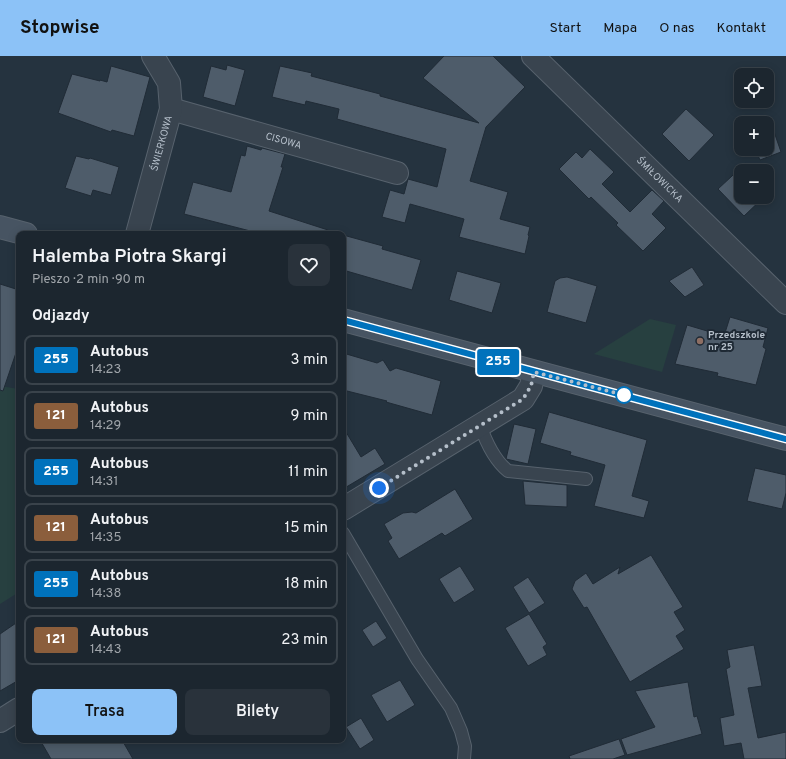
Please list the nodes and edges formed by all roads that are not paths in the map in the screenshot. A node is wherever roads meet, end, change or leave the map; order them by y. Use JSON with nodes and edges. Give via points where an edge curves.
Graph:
{"nodes":[{"id":1,"x":152,"y":56,"type":"edge"},
{"id":2,"x":533,"y":56,"type":"edge"},
{"id":3,"x":171,"y":109,"type":"junction"},
{"id":4,"x":396,"y":173,"type":"dead end"},
{"id":5,"x":0,"y":227,"type":"edge"},
{"id":6,"x":16,"y":231,"type":"edge"},
{"id":7,"x":138,"y":231,"type":"edge"},
{"id":8,"x":786,"y":303,"type":"edge"},
{"id":9,"x":346,"y":321,"type":"edge"},
{"id":10,"x":534,"y":372,"type":"junction"},
{"id":11,"x":480,"y":425,"type":"junction"},
{"id":12,"x":786,"y":439,"type":"edge"},
{"id":13,"x":586,"y":479,"type":"dead end"},
{"id":14,"x":346,"y":507,"type":"edge"},
{"id":15,"x":346,"y":538,"type":"edge"},
{"id":16,"x":16,"y":711,"type":"edge"},
{"id":17,"x":0,"y":721,"type":"edge"},
{"id":18,"x":464,"y":759,"type":"edge"}],
"edges":[{"from":1,"to":3,"type":"street","name":"ŚWIERKOWA","via":[[169,83]]},
{"from":2,"to":8,"type":"street","name":"ŚMIŁOWICKA"},
{"from":3,"to":4,"type":"street","name":"CISOWA"},
{"from":3,"to":7,"type":"street","name":"ŚWIERKOWA"},
{"from":5,"to":6,"type":"street"},
{"from":9,"to":10,"type":"street"},
{"from":10,"to":11,"type":"street","via":[[531,386],[523,399]]},
{"from":10,"to":12,"type":"street"},
{"from":11,"to":13,"type":"lane","via":[[484,438],[500,465],[508,472]]},
{"from":11,"to":14,"type":"street"},
{"from":15,"to":18,"type":"lane","via":[[418,659],[451,708],[466,746]]},
{"from":16,"to":17,"type":"street"}]}
